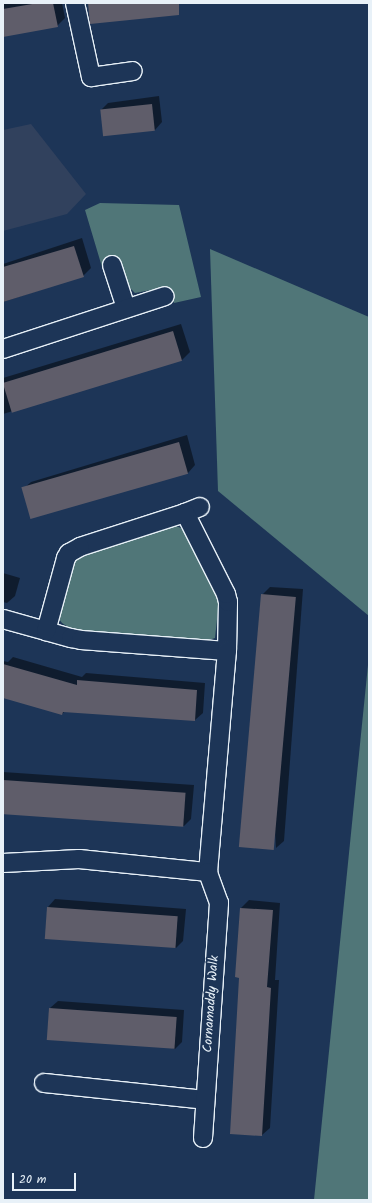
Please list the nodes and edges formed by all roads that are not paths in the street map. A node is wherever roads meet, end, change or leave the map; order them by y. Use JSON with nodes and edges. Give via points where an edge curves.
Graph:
{"nodes":[{"id":1,"x":75,"y":3,"type":"edge"},
{"id":2,"x":133,"y":71,"type":"dead end"},
{"id":3,"x":112,"y":265,"type":"dead end"},
{"id":4,"x":165,"y":296,"type":"dead end"},
{"id":5,"x":126,"y":308,"type":"junction"},
{"id":6,"x":3,"y":349,"type":"edge"},
{"id":7,"x":3,"y":619,"type":"edge"},
{"id":8,"x":46,"y":632,"type":"junction"},
{"id":9,"x":227,"y":651,"type":"junction"},
{"id":10,"x":3,"y":863,"type":"edge"},
{"id":11,"x":208,"y":872,"type":"junction"},
{"id":12,"x":44,"y":1083,"type":"dead end"},
{"id":13,"x":205,"y":1100,"type":"junction"},
{"id":14,"x":203,"y":1138,"type":"dead end"}],
"edges":[{"from":1,"to":2,"type":"street","via":[[92,77]]},
{"from":3,"to":5,"type":"street"},
{"from":4,"to":5,"type":"street"},
{"from":5,"to":6,"type":"street"},
{"from":7,"to":8,"type":"street"},
{"from":8,"to":9,"type":"street","via":[[90,641]]},
{"from":8,"to":9,"type":"street","name":"Cornamaddy Walk","via":[[69,553],[80,547],[193,510],[226,594],[229,610]]},
{"from":9,"to":11,"type":"street","name":"Cornamaddy Walk"},
{"from":10,"to":11,"type":"street","via":[[79,859]]},
{"from":11,"to":13,"type":"street","name":"Cornamaddy Walk","via":[[219,903]]},
{"from":12,"to":13,"type":"street"},
{"from":13,"to":14,"type":"street","name":"Cornamaddy Walk"}]}
